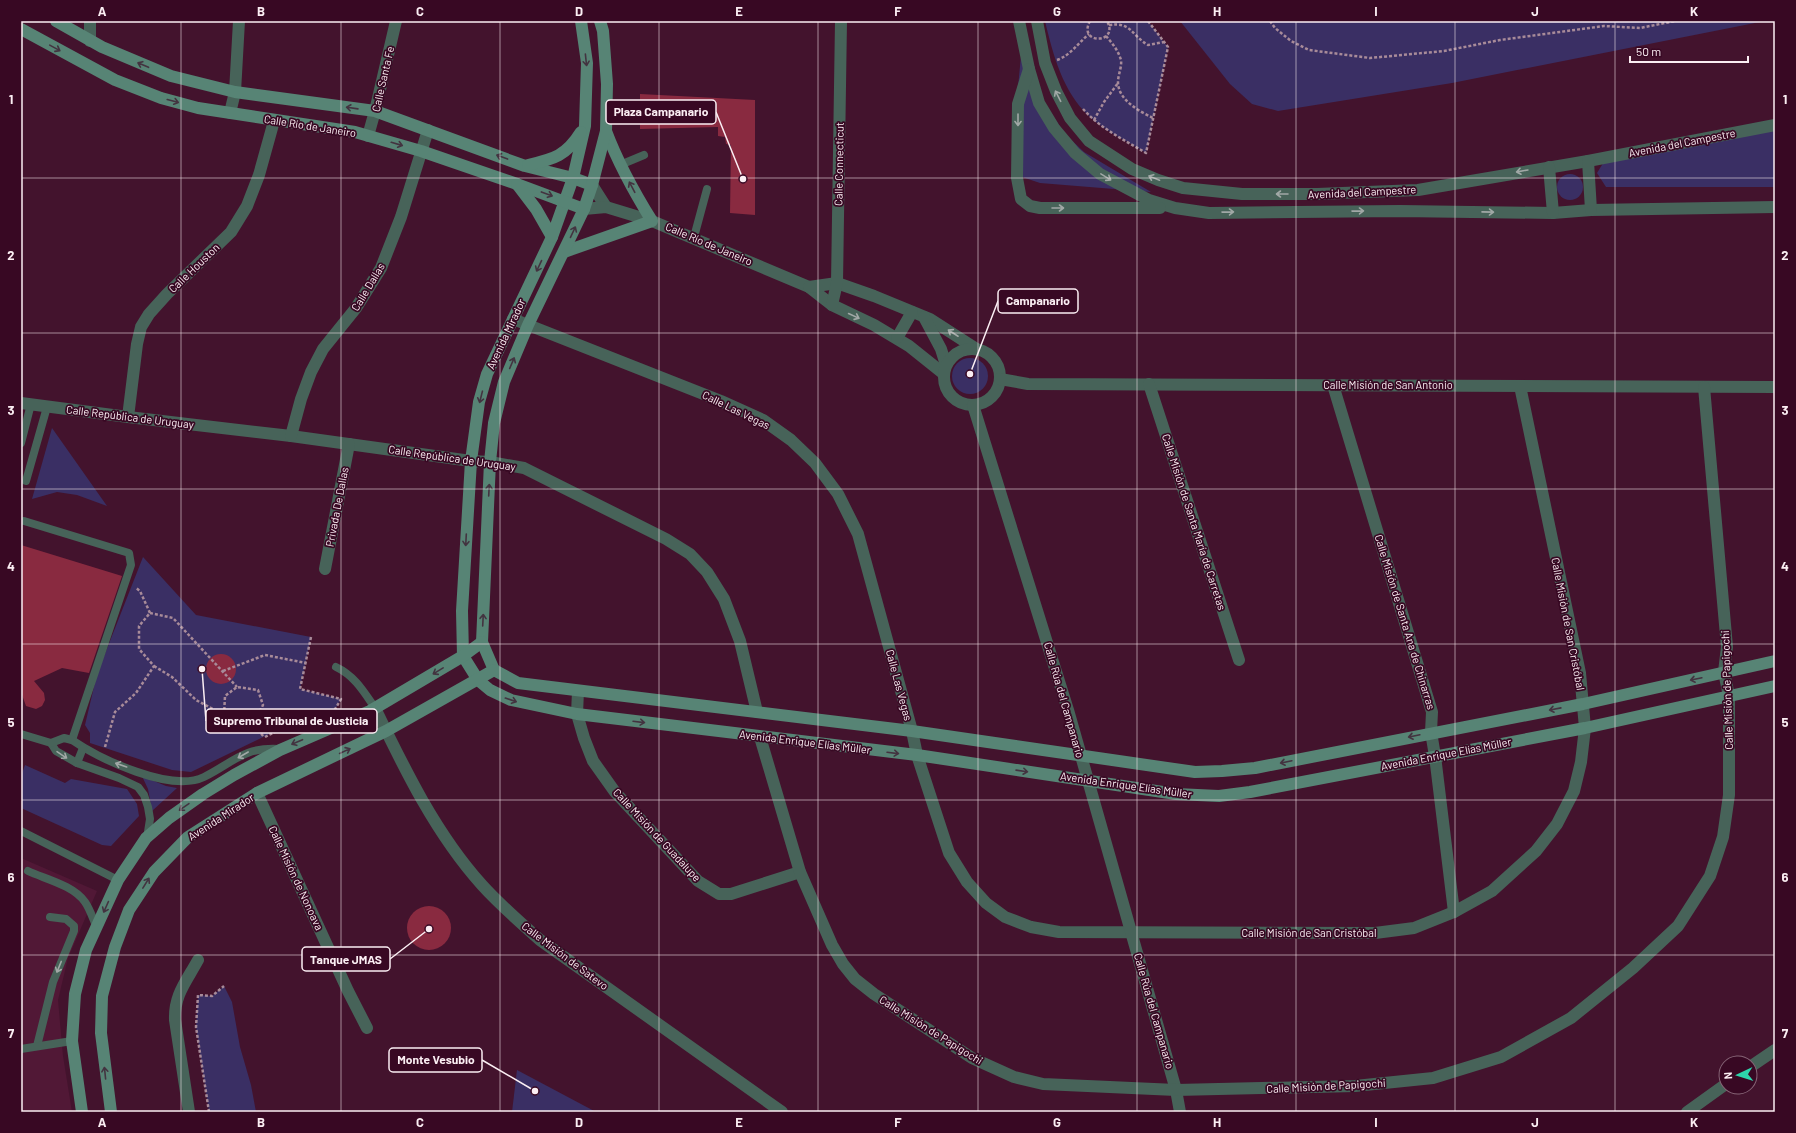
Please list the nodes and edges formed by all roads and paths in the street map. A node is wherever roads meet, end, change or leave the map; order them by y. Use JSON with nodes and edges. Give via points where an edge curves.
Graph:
{"nodes":[{"id":1,"x":56,"y":21,"type":"edge"},
{"id":2,"x":90,"y":21,"type":"edge"},
{"id":3,"x":239,"y":21,"type":"edge"},
{"id":4,"x":396,"y":21,"type":"edge"},
{"id":5,"x":581,"y":21,"type":"edge"},
{"id":6,"x":600,"y":21,"type":"edge"},
{"id":7,"x":841,"y":21,"type":"edge"},
{"id":8,"x":1019,"y":21,"type":"edge"},
{"id":9,"x":1086,"y":21,"type":"edge"},
{"id":10,"x":1090,"y":21,"type":"edge"},
{"id":11,"x":1107,"y":21,"type":"edge"},
{"id":12,"x":1148,"y":21,"type":"edge"},
{"id":13,"x":1270,"y":21,"type":"edge"},
{"id":14,"x":1675,"y":21,"type":"edge"},
{"id":15,"x":1088,"y":25,"type":"junction"},
{"id":16,"x":1109,"y":25,"type":"junction"},
{"id":17,"x":1038,"y":27,"type":"edge"},
{"id":18,"x":21,"y":29,"type":"edge"},
{"id":19,"x":1089,"y":34,"type":"junction"},
{"id":20,"x":1021,"y":35,"type":"junction"},
{"id":21,"x":1106,"y":36,"type":"junction"},
{"id":22,"x":90,"y":41,"type":"junction"},
{"id":23,"x":1164,"y":42,"type":"junction"},
{"id":24,"x":1053,"y":54,"type":"dead end"},
{"id":25,"x":1055,"y":61,"type":"junction"},
{"id":26,"x":1058,"y":68,"type":"dead end"},
{"id":27,"x":1029,"y":69,"type":"junction"},
{"id":28,"x":1118,"y":83,"type":"junction"},
{"id":29,"x":235,"y":92,"type":"junction"},
{"id":30,"x":1080,"y":106,"type":"dead end"},
{"id":31,"x":375,"y":111,"type":"junction"},
{"id":32,"x":230,"y":113,"type":"junction"},
{"id":33,"x":1153,"y":118,"type":"junction"},
{"id":34,"x":274,"y":120,"type":"junction"},
{"id":35,"x":1094,"y":120,"type":"junction"},
{"id":36,"x":1775,"y":125,"type":"edge"},
{"id":37,"x":585,"y":126,"type":"junction"},
{"id":38,"x":428,"y":130,"type":"junction"},
{"id":39,"x":606,"y":131,"type":"junction"},
{"id":40,"x":368,"y":136,"type":"junction"},
{"id":41,"x":421,"y":151,"type":"junction"},
{"id":42,"x":644,"y":155,"type":"dead end"},
{"id":43,"x":1588,"y":161,"type":"junction"},
{"id":44,"x":620,"y":165,"type":"junction"},
{"id":45,"x":525,"y":166,"type":"junction"},
{"id":46,"x":1549,"y":167,"type":"junction"},
{"id":47,"x":573,"y":178,"type":"junction"},
{"id":48,"x":517,"y":184,"type":"junction"},
{"id":49,"x":592,"y":186,"type":"junction"},
{"id":50,"x":707,"y":189,"type":"dead end"},
{"id":51,"x":1208,"y":191,"type":"junction"},
{"id":52,"x":565,"y":201,"type":"junction"},
{"id":53,"x":606,"y":206,"type":"junction"},
{"id":54,"x":1775,"y":207,"type":"edge"},
{"id":55,"x":1175,"y":208,"type":"junction"},
{"id":56,"x":584,"y":209,"type":"junction"},
{"id":57,"x":1591,"y":210,"type":"junction"},
{"id":58,"x":1209,"y":213,"type":"junction"},
{"id":59,"x":1552,"y":213,"type":"junction"},
{"id":60,"x":652,"y":221,"type":"junction"},
{"id":61,"x":552,"y":237,"type":"junction"},
{"id":62,"x":694,"y":237,"type":"junction"},
{"id":63,"x":564,"y":252,"type":"junction"},
{"id":64,"x":837,"y":283,"type":"junction"},
{"id":65,"x":809,"y":287,"type":"junction"},
{"id":66,"x":832,"y":305,"type":"junction"},
{"id":67,"x":912,"y":312,"type":"junction"},
{"id":68,"x":924,"y":317,"type":"junction"},
{"id":69,"x":513,"y":319,"type":"junction"},
{"id":70,"x":528,"y":325,"type":"junction"},
{"id":71,"x":897,"y":338,"type":"junction"},
{"id":72,"x":975,"y":348,"type":"junction"},
{"id":73,"x":945,"y":370,"type":"junction"},
{"id":74,"x":1000,"y":379,"type":"junction"},
{"id":75,"x":1149,"y":384,"type":"junction"},
{"id":76,"x":1333,"y":385,"type":"junction"},
{"id":77,"x":1520,"y":386,"type":"junction"},
{"id":78,"x":1704,"y":386,"type":"junction"},
{"id":79,"x":1775,"y":387,"type":"edge"},
{"id":80,"x":26,"y":404,"type":"edge"},
{"id":81,"x":973,"y":405,"type":"junction"},
{"id":82,"x":47,"y":407,"type":"junction"},
{"id":83,"x":128,"y":417,"type":"junction"},
{"id":84,"x":291,"y":436,"type":"junction"},
{"id":85,"x":21,"y":443,"type":"edge"},
{"id":86,"x":349,"y":444,"type":"junction"},
{"id":87,"x":471,"y":461,"type":"junction"},
{"id":88,"x":490,"y":462,"type":"junction"},
{"id":89,"x":26,"y":481,"type":"dead end"},
{"id":90,"x":24,"y":521,"type":"dead end"},
{"id":91,"x":325,"y":569,"type":"dead end"},
{"id":92,"x":132,"y":585,"type":"dead end"},
{"id":93,"x":150,"y":613,"type":"junction"},
{"id":94,"x":311,"y":637,"type":"dead end"},
{"id":95,"x":482,"y":642,"type":"junction"},
{"id":96,"x":463,"y":656,"type":"junction"},
{"id":97,"x":1239,"y":660,"type":"dead end"},
{"id":98,"x":1775,"y":661,"type":"edge"},
{"id":99,"x":306,"y":663,"type":"junction"},
{"id":100,"x":154,"y":666,"type":"junction"},
{"id":101,"x":336,"y":667,"type":"dead end"},
{"id":102,"x":494,"y":670,"type":"junction"},
{"id":103,"x":223,"y":671,"type":"junction"},
{"id":104,"x":1724,"y":672,"type":"junction"},
{"id":105,"x":478,"y":680,"type":"junction"},
{"id":106,"x":1775,"y":686,"type":"edge"},
{"id":107,"x":237,"y":687,"type":"junction"},
{"id":108,"x":578,"y":691,"type":"junction"},
{"id":109,"x":1729,"y":696,"type":"junction"},
{"id":110,"x":1583,"y":704,"type":"junction"},
{"id":111,"x":375,"y":708,"type":"junction"},
{"id":112,"x":757,"y":712,"type":"junction"},
{"id":113,"x":578,"y":714,"type":"junction"},
{"id":114,"x":224,"y":715,"type":"junction"},
{"id":115,"x":332,"y":715,"type":"dead end"},
{"id":116,"x":312,"y":720,"type":"dead end"},
{"id":117,"x":253,"y":724,"type":"junction"},
{"id":118,"x":1585,"y":728,"type":"junction"},
{"id":119,"x":386,"y":732,"type":"junction"},
{"id":120,"x":912,"y":732,"type":"junction"},
{"id":121,"x":1431,"y":732,"type":"junction"},
{"id":122,"x":21,"y":734,"type":"edge"},
{"id":123,"x":760,"y":737,"type":"junction"},
{"id":124,"x":72,"y":740,"type":"junction"},
{"id":125,"x":51,"y":743,"type":"junction"},
{"id":126,"x":83,"y":748,"type":"junction"},
{"id":127,"x":105,"y":748,"type":"dead end"},
{"id":128,"x":280,"y":750,"type":"junction"},
{"id":129,"x":917,"y":755,"type":"junction"},
{"id":130,"x":1080,"y":755,"type":"junction"},
{"id":131,"x":1435,"y":756,"type":"junction"},
{"id":132,"x":77,"y":763,"type":"junction"},
{"id":133,"x":1088,"y":781,"type":"junction"},
{"id":134,"x":256,"y":793,"type":"junction"},
{"id":135,"x":21,"y":831,"type":"edge"},
{"id":136,"x":146,"y":838,"type":"junction"},
{"id":137,"x":28,"y":871,"type":"dead end"},
{"id":138,"x":800,"y":872,"type":"junction"},
{"id":139,"x":118,"y":880,"type":"junction"},
{"id":140,"x":1454,"y":912,"type":"junction"},
{"id":141,"x":50,"y":917,"type":"dead end"},
{"id":142,"x":96,"y":928,"type":"junction"},
{"id":143,"x":1132,"y":933,"type":"junction"},
{"id":144,"x":198,"y":960,"type":"dead end"},
{"id":145,"x":224,"y":986,"type":"dead end"},
{"id":146,"x":367,"y":1028,"type":"dead end"},
{"id":147,"x":72,"y":1042,"type":"junction"},
{"id":148,"x":37,"y":1046,"type":"junction"},
{"id":149,"x":21,"y":1049,"type":"edge"},
{"id":150,"x":1775,"y":1050,"type":"edge"},
{"id":151,"x":1758,"y":1062,"type":"edge"},
{"id":152,"x":1176,"y":1090,"type":"junction"},
{"id":153,"x":1718,"y":1090,"type":"edge"},
{"id":154,"x":82,"y":1112,"type":"edge"},
{"id":155,"x":111,"y":1112,"type":"edge"},
{"id":156,"x":189,"y":1112,"type":"edge"},
{"id":157,"x":209,"y":1112,"type":"edge"},
{"id":158,"x":782,"y":1112,"type":"edge"},
{"id":159,"x":1180,"y":1112,"type":"edge"},
{"id":160,"x":1687,"y":1112,"type":"edge"}],
"edges":[{"from":1,"to":22,"type":"main road","name":"Calle Río de Janeiro"},
{"from":2,"to":22,"type":"street"},
{"from":3,"to":29,"type":"street"},
{"from":4,"to":31,"type":"street","name":"Calle Santa Fe"},
{"from":5,"to":37,"type":"main road","name":"Avenida Mirador","one_way":true,"via":[[587,64]]},
{"from":6,"to":39,"type":"main road","name":"Avenida Mirador","via":[[607,84]]},
{"from":7,"to":64,"type":"street","name":"Calle Connecticut"},
{"from":8,"to":20,"type":"street","name":"Avenida del Campestre"},
{"from":9,"to":15,"type":"path"},
{"from":10,"to":15,"type":"path"},
{"from":11,"to":16,"type":"path"},
{"from":12,"to":23,"type":"path"},
{"from":13,"to":14,"type":"path","via":[[1291,41],[1309,50],[1370,58],[1444,51],[1500,40],[1597,27],[1640,28]]},
{"from":15,"to":19,"type":"path"},
{"from":16,"to":21,"type":"path"},
{"from":16,"to":23,"type":"path","via":[[1120,24],[1148,45]]},
{"from":17,"to":20,"type":"street"},
{"from":51,"to":17,"type":"street","name":"Avenida del Campestre","one_way":true,"via":[[1183,188],[1158,180],[1132,169],[1089,141],[1070,118],[1056,91],[1045,63]]},
{"from":18,"to":32,"type":"main road","name":"Calle Río de Janeiro","one_way":true,"via":[[115,80],[161,98]]},
{"from":19,"to":21,"type":"path","via":[[1095,39]]},
{"from":19,"to":25,"type":"path","via":[[1073,52]]},
{"from":20,"to":27,"type":"street","name":"Avenida del Campestre"},
{"from":21,"to":28,"type":"path","via":[[1115,47],[1121,61]]},
{"from":29,"to":22,"type":"main road","name":"Calle Río de Janeiro","one_way":true,"via":[[171,76]]},
{"from":23,"to":33,"type":"path","via":[[1168,47]]},
{"from":24,"to":25,"type":"path"},
{"from":25,"to":26,"type":"path"},
{"from":27,"to":55,"type":"street","name":"Avenida del Campestre","one_way":true,"via":[[1039,103],[1054,128],[1075,153],[1100,174],[1131,192]]},
{"from":27,"to":55,"type":"street","name":"Avenida del Campestre","one_way":true,"via":[[1018,104],[1017,178],[1018,191],[1025,204],[1040,208]]},
{"from":28,"to":33,"type":"path","via":[[1121,94],[1139,111]]},
{"from":28,"to":35,"type":"path"},
{"from":31,"to":29,"type":"main road","name":"Calle Río de Janeiro","one_way":true},
{"from":29,"to":32,"type":"street"},
{"from":30,"to":35,"type":"path"},
{"from":31,"to":38,"type":"main road","name":"Calle Río de Janeiro"},
{"from":31,"to":40,"type":"street","name":"Calle Santa Fe"},
{"from":32,"to":34,"type":"main road","name":"Calle Río de Janeiro"},
{"from":33,"to":35,"type":"path","via":[[1146,152]]},
{"from":34,"to":40,"type":"main road","name":"Calle Río de Janeiro"},
{"from":34,"to":83,"type":"street","name":"Calle Houston","via":[[259,176],[247,206],[232,232],[167,294],[141,327]]},
{"from":36,"to":43,"type":"street","name":"Avenida del Campestre"},
{"from":37,"to":45,"type":"main road","via":[[573,145],[558,156]]},
{"from":37,"to":47,"type":"main road","name":"Avenida Mirador"},
{"from":38,"to":41,"type":"street","name":"Calle Dallas"},
{"from":45,"to":38,"type":"main road","name":"Calle Río de Janeiro","one_way":true},
{"from":39,"to":44,"type":"main road"},
{"from":39,"to":49,"type":"main road","name":"Avenida Mirador"},
{"from":40,"to":41,"type":"main road","name":"Calle Río de Janeiro","one_way":true},
{"from":41,"to":48,"type":"main road","name":"Calle Río de Janeiro"},
{"from":41,"to":84,"type":"street","name":"Calle Dallas","via":[[401,217],[381,268],[356,308],[323,349],[301,399]]},
{"from":42,"to":44,"type":"lane"},
{"from":43,"to":46,"type":"street","name":"Avenida del Campestre"},
{"from":43,"to":57,"type":"street"},
{"from":60,"to":44,"type":"main road","one_way":true},
{"from":45,"to":47,"type":"main road","name":"Calle Río de Janeiro"},
{"from":46,"to":51,"type":"street","name":"Avenida del Campestre","one_way":true,"via":[[1418,190],[1391,192],[1242,194]]},
{"from":46,"to":59,"type":"street"},
{"from":47,"to":49,"type":"main road","name":"Calle Río de Janeiro"},
{"from":47,"to":52,"type":"main road","name":"Avenida Mirador"},
{"from":48,"to":52,"type":"main road","name":"Calle Río de Janeiro","one_way":true},
{"from":48,"to":61,"type":"main road","via":[[536,209]]},
{"from":49,"to":53,"type":"street"},
{"from":49,"to":56,"type":"main road","name":"Avenida Mirador"},
{"from":50,"to":62,"type":"lane"},
{"from":51,"to":58,"type":"street"},
{"from":52,"to":56,"type":"main road","name":"Calle Río de Janeiro"},
{"from":52,"to":61,"type":"main road","name":"Avenida Mirador"},
{"from":53,"to":56,"type":"street","name":"Calle Río de Janeiro"},
{"from":53,"to":60,"type":"street","name":"Calle Río de Janeiro"},
{"from":54,"to":57,"type":"street","name":"Avenida del Campestre"},
{"from":55,"to":58,"type":"street","name":"Avenida del Campestre"},
{"from":63,"to":56,"type":"main road","name":"Avenida Mirador","one_way":true},
{"from":57,"to":59,"type":"street","name":"Avenida del Campestre"},
{"from":58,"to":59,"type":"street","name":"Avenida del Campestre","one_way":true},
{"from":60,"to":62,"type":"street","name":"Calle Río de Janeiro"},
{"from":60,"to":63,"type":"main road"},
{"from":61,"to":69,"type":"main road","name":"Avenida Mirador","one_way":true},
{"from":62,"to":65,"type":"street","name":"Calle Río de Janeiro"},
{"from":63,"to":70,"type":"main road","name":"Avenida Mirador"},
{"from":64,"to":65,"type":"street"},
{"from":64,"to":66,"type":"street","name":"Calle Connecticut"},
{"from":64,"to":67,"type":"street"},
{"from":65,"to":66,"type":"street","name":"Calle Río de Janeiro"},
{"from":66,"to":71,"type":"street","name":"Calle Río de Janeiro","one_way":true},
{"from":67,"to":68,"type":"street"},
{"from":67,"to":71,"type":"street"},
{"from":72,"to":68,"type":"street","one_way":true},
{"from":68,"to":73,"type":"street","via":[[941,349]]},
{"from":69,"to":70,"type":"street","name":"Calle Las Vegas"},
{"from":69,"to":87,"type":"main road","name":"Avenida Mirador","one_way":true,"via":[[487,374],[479,402]]},
{"from":88,"to":70,"type":"main road","name":"Avenida Mirador","one_way":true,"via":[[494,423],[504,382]]},
{"from":70,"to":120,"type":"street","name":"Calle Las Vegas","via":[[721,401],[762,420],[791,440],[815,464],[838,494],[858,534]]},
{"from":71,"to":73,"type":"street","name":"Calle Río de Janeiro"},
{"from":72,"to":73,"type":"street","via":[[958,352],[951,358]]},
{"from":72,"to":74,"type":"street","via":[[984,350],[997,362]]},
{"from":73,"to":81,"type":"street","via":[[944,384],[948,393],[955,400]]},
{"from":74,"to":75,"type":"street","name":"Calle Misión de San Antonio","via":[[1028,384]]},
{"from":74,"to":81,"type":"street","via":[[994,394],[981,404]]},
{"from":75,"to":76,"type":"street","name":"Calle Misión de San Antonio"},
{"from":75,"to":97,"type":"street","name":"Calle Misión de Santa María de Carretas"},
{"from":76,"to":77,"type":"street","name":"Calle Misión de San Antonio"},
{"from":76,"to":121,"type":"street","name":"Calle Misión de Santa Ana de Chinarras","via":[[1432,712]]},
{"from":77,"to":78,"type":"street","name":"Calle Misión de San Antonio"},
{"from":77,"to":110,"type":"street","name":"Calle Misión de San Cristóbal","via":[[1580,673]]},
{"from":78,"to":79,"type":"street","name":"Calle Misión de San Antonio"},
{"from":78,"to":104,"type":"street","name":"Calle Misión de Papigochi","via":[[1727,647]]},
{"from":80,"to":82,"type":"street","name":"Calle República de Uruguay"},
{"from":80,"to":85,"type":"lane"},
{"from":81,"to":130,"type":"street","name":"Calle Rúa del Campanario"},
{"from":82,"to":83,"type":"street","name":"Calle República de Uruguay"},
{"from":82,"to":89,"type":"lane"},
{"from":83,"to":84,"type":"street","name":"Calle República de Uruguay"},
{"from":84,"to":86,"type":"street","name":"Calle República de Uruguay"},
{"from":86,"to":87,"type":"street","name":"Calle República de Uruguay"},
{"from":86,"to":91,"type":"street","name":"Privada De Dallas"},
{"from":87,"to":88,"type":"street","name":"Calle República de Uruguay"},
{"from":87,"to":96,"type":"main road","name":"Avenida Mirador","one_way":true,"via":[[462,610]]},
{"from":95,"to":88,"type":"main road","name":"Avenida Mirador","one_way":true},
{"from":88,"to":112,"type":"street","name":"Calle República de Uruguay","via":[[524,468],[666,539],[690,554],[707,572],[724,599],[740,641]]},
{"from":90,"to":124,"type":"lane","via":[[128,553],[131,559],[132,565]]},
{"from":92,"to":93,"type":"path","via":[[140,591]]},
{"from":93,"to":100,"type":"path","via":[[139,626],[139,649]]},
{"from":93,"to":103,"type":"path","via":[[173,618]]},
{"from":94,"to":99,"type":"path"},
{"from":95,"to":96,"type":"main road"},
{"from":95,"to":102,"type":"main road","name":"Avenida Mirador"},
{"from":96,"to":105,"type":"main road"},
{"from":96,"to":111,"type":"main road","one_way":true},
{"from":98,"to":104,"type":"main road","name":"Avenida Enrique Elías Müller"},
{"from":99,"to":103,"type":"path","via":[[265,655]]},
{"from":99,"to":115,"type":"path","via":[[300,689],[342,699]]},
{"from":100,"to":114,"type":"path","via":[[172,677],[196,700]]},
{"from":100,"to":127,"type":"path","via":[[136,693],[115,712]]},
{"from":101,"to":111,"type":"lane","via":[[345,671],[359,684]]},
{"from":102,"to":105,"type":"main road","name":"Avenida Mirador"},
{"from":102,"to":108,"type":"main road","name":"Avenida Enrique Elías Müller","via":[[518,682]]},
{"from":103,"to":107,"type":"path"},
{"from":104,"to":109,"type":"street","name":"Calle Misión de Papigochi"},
{"from":104,"to":110,"type":"main road","name":"Avenida Enrique Elías Müller","one_way":true},
{"from":105,"to":113,"type":"main road","name":"Avenida Enrique Elías Müller","one_way":true,"via":[[490,690],[511,700]]},
{"from":105,"to":119,"type":"main road","name":"Avenida Mirador"},
{"from":106,"to":109,"type":"main road","name":"Avenida Enrique Elías Müller"},
{"from":107,"to":114,"type":"path","via":[[225,696]]},
{"from":107,"to":117,"type":"path","via":[[258,690],[264,705]]},
{"from":108,"to":112,"type":"main road","name":"Avenida Enrique Elías Müller"},
{"from":108,"to":113,"type":"street","name":"Calle Misión de Guadalupe"},
{"from":109,"to":118,"type":"main road","name":"Avenida Enrique Elías Müller"},
{"from":109,"to":152,"type":"street","name":"Calle Misión de Papigochi","via":[[1729,795],[1722,836],[1710,876],[1678,926],[1633,968],[1570,1018],[1501,1057],[1433,1078],[1355,1086]]},
{"from":110,"to":118,"type":"street","name":"Calle Misión de San Cristóbal"},
{"from":110,"to":121,"type":"main road","name":"Avenida Enrique Elías Müller","one_way":true},
{"from":111,"to":119,"type":"street","name":"Calle Misión de Satevo"},
{"from":111,"to":128,"type":"main road","one_way":true},
{"from":112,"to":120,"type":"main road","name":"Avenida Enrique Elías Müller"},
{"from":113,"to":123,"type":"main road","name":"Avenida Enrique Elías Müller","one_way":true},
{"from":113,"to":138,"type":"street","name":"Calle Misión de Guadalupe","via":[[592,760],[615,792],[698,881],[718,894],[731,894]]},
{"from":114,"to":117,"type":"path","via":[[233,728]]},
{"from":116,"to":117,"type":"path","via":[[294,722],[263,738]]},
{"from":118,"to":131,"type":"main road","name":"Avenida Enrique Elías Müller"},
{"from":118,"to":140,"type":"street","name":"Calle Misión de San Cristóbal","via":[[1574,791],[1557,824],[1536,851],[1492,891]]},
{"from":134,"to":119,"type":"main road","name":"Avenida Mirador","one_way":true},
{"from":119,"to":158,"type":"street","name":"Calle Misión de Satevo","via":[[434,820],[482,885],[513,916],[540,940]]},
{"from":120,"to":129,"type":"street","name":"Calle Misión de San Cristóbal"},
{"from":120,"to":130,"type":"main road","name":"Avenida Enrique Elías Müller"},
{"from":121,"to":130,"type":"main road","name":"Avenida Enrique Elías Müller","one_way":true,"via":[[1255,768],[1222,771],[1195,772]]},
{"from":121,"to":131,"type":"street","name":"Calle Misión de Santa Ana de Chinarras"},
{"from":122,"to":125,"type":"lane"},
{"from":123,"to":129,"type":"main road","name":"Avenida Enrique Elías Müller","one_way":true},
{"from":123,"to":138,"type":"street","name":"Calle Misión de Papigochi"},
{"from":124,"to":125,"type":"lane","via":[[64,738]]},
{"from":124,"to":126,"type":"lane"},
{"from":125,"to":132,"type":"lane","one_way":true,"via":[[56,751]]},
{"from":128,"to":126,"type":"lane","one_way":true,"via":[[264,748],[248,752],[202,778],[172,781],[114,763]]},
{"from":126,"to":132,"type":"lane"},
{"from":128,"to":136,"type":"main road","one_way":true,"via":[[203,794]]},
{"from":129,"to":133,"type":"main road","name":"Avenida Enrique Elías Müller","one_way":true},
{"from":129,"to":143,"type":"street","name":"Calle Misión de San Cristóbal","via":[[949,853],[967,882],[986,903],[1005,917],[1031,928],[1059,932]]},
{"from":130,"to":133,"type":"street","name":"Calle Rúa del Campanario"},
{"from":131,"to":133,"type":"main road","name":"Avenida Enrique Elías Müller","via":[[1258,791],[1219,796],[1176,794]]},
{"from":131,"to":140,"type":"street","name":"Calle Misión de Santa Ana de Chinarras"},
{"from":132,"to":136,"type":"lane","via":[[138,787],[144,795],[150,819]]},
{"from":133,"to":143,"type":"street","name":"Calle Rúa del Campanario"},
{"from":134,"to":146,"type":"street","name":"Calle Misión de Nonoava"},
{"from":155,"to":134,"type":"main road","name":"Avenida Mirador","one_way":true,"via":[[101,1033],[102,996],[115,947],[129,910],[154,872],[188,837]]},
{"from":135,"to":139,"type":"lane"},
{"from":136,"to":139,"type":"main road"},
{"from":137,"to":142,"type":"lane","via":[[77,894],[85,902]]},
{"from":138,"to":152,"type":"street","name":"Calle Misión de Papigochi","via":[[832,945],[855,979],[972,1058],[1014,1077],[1043,1084]]},
{"from":139,"to":142,"type":"main road","one_way":true},
{"from":140,"to":143,"type":"street","name":"Calle Misión de San Cristóbal","via":[[1414,928],[1374,934]]},
{"from":141,"to":148,"type":"lane","one_way":true,"via":[[66,919],[74,926],[74,931],[53,982]]},
{"from":142,"to":147,"type":"main road","via":[[86,950],[75,994]]},
{"from":143,"to":152,"type":"street","name":"Calle Rúa del Campanario"},
{"from":144,"to":156,"type":"street","via":[[177,997],[175,1009]]},
{"from":145,"to":157,"type":"path","via":[[212,996],[198,995],[196,1027]]},
{"from":147,"to":148,"type":"lane"},
{"from":147,"to":154,"type":"main road"},
{"from":148,"to":149,"type":"lane"},
{"from":150,"to":151,"type":"street"},
{"from":152,"to":159,"type":"street","name":"Calle Rúa del Campanario"},
{"from":153,"to":160,"type":"street"}]}
